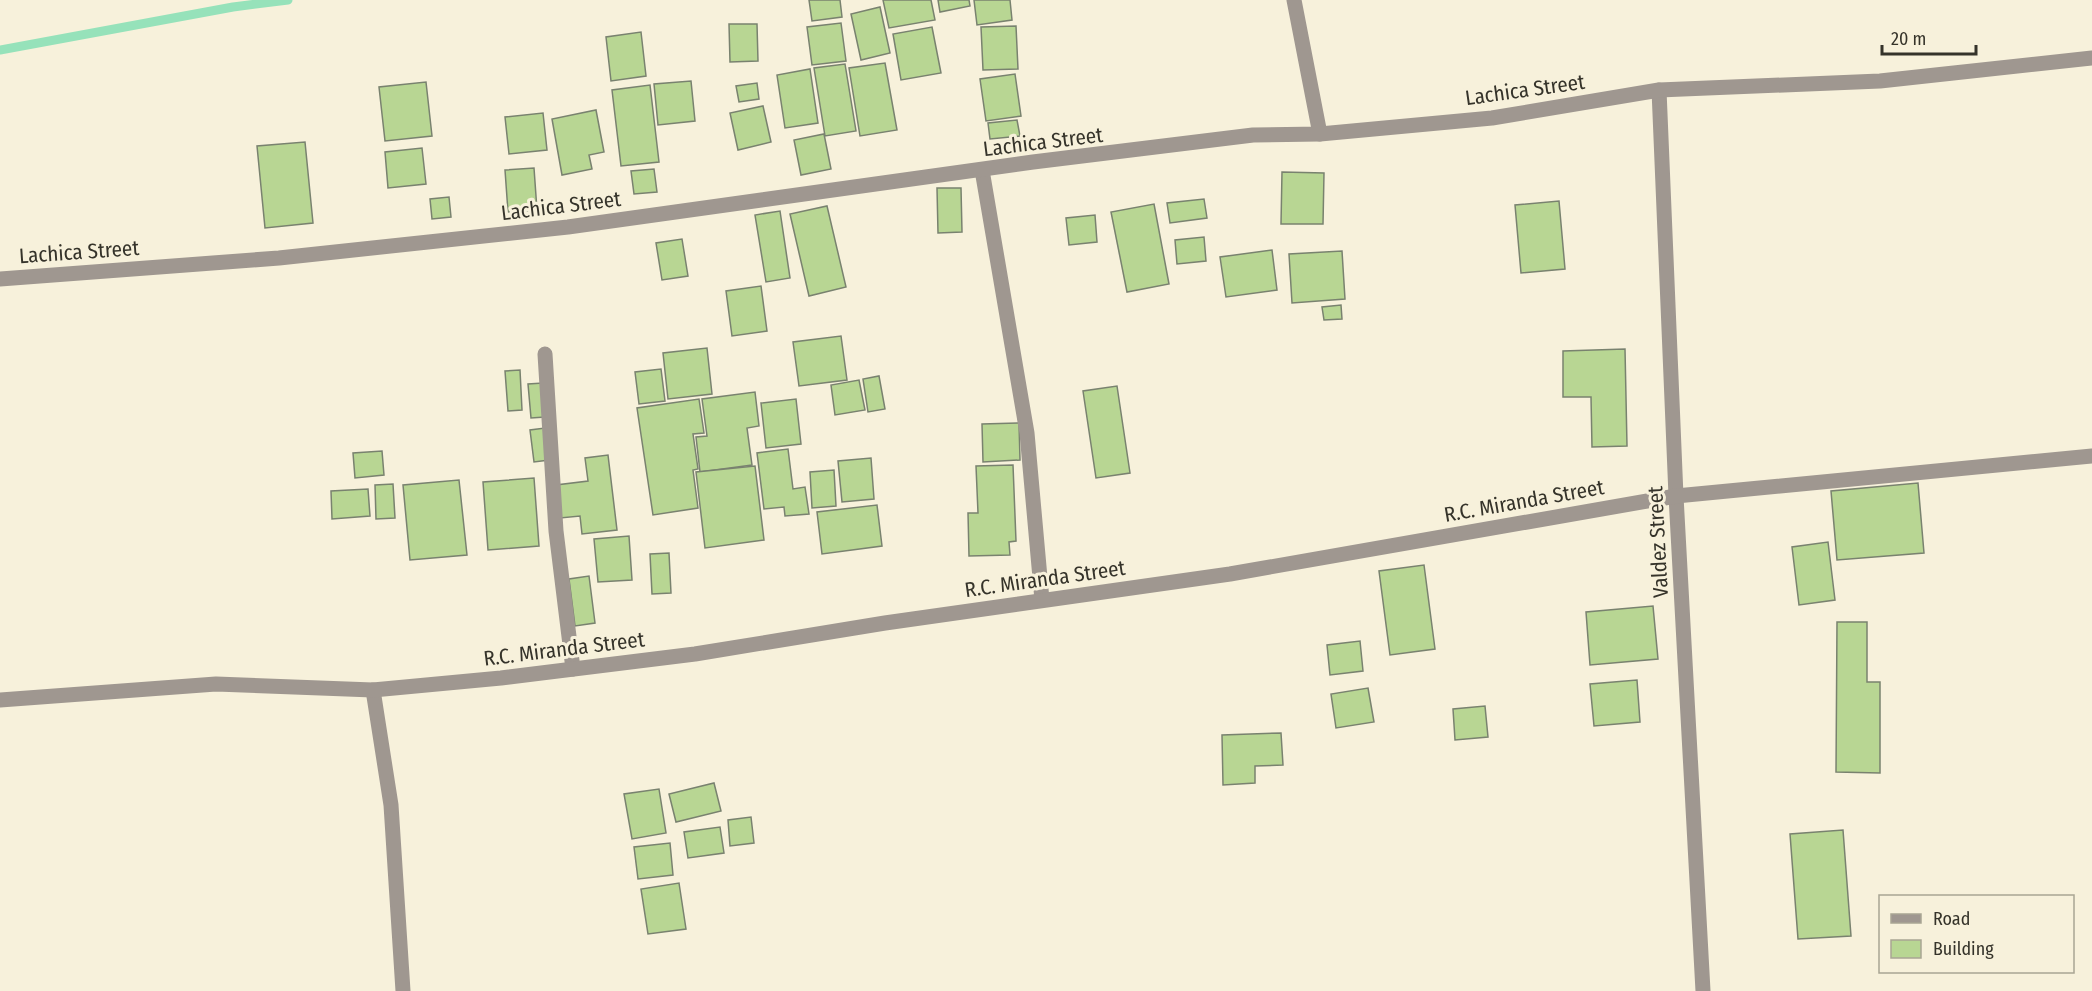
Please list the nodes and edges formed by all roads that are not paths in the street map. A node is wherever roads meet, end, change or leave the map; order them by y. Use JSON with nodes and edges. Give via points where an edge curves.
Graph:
{"nodes":[{"id":1,"x":1294,"y":0,"type":"edge"},
{"id":2,"x":2092,"y":58,"type":"edge"},
{"id":3,"x":1659,"y":90,"type":"junction"},
{"id":4,"x":1320,"y":134,"type":"junction"},
{"id":5,"x":982,"y":170,"type":"junction"},
{"id":6,"x":0,"y":279,"type":"edge"},
{"id":7,"x":545,"y":354,"type":"dead end"},
{"id":8,"x":2092,"y":456,"type":"edge"},
{"id":9,"x":1676,"y":496,"type":"junction"},
{"id":10,"x":1042,"y":600,"type":"junction"},
{"id":11,"x":573,"y":669,"type":"junction"},
{"id":12,"x":373,"y":690,"type":"junction"},
{"id":13,"x":0,"y":700,"type":"edge"},
{"id":14,"x":403,"y":991,"type":"edge"},
{"id":15,"x":1703,"y":991,"type":"edge"}],
"edges":[{"from":1,"to":4,"type":"street"},
{"from":2,"to":3,"type":"street","name":"Lachica Street","via":[[1880,81]]},
{"from":3,"to":4,"type":"street","name":"Lachica Street","via":[[1492,118]]},
{"from":3,"to":9,"type":"street","name":"Valdez Street"},
{"from":4,"to":5,"type":"street","name":"Lachica Street","via":[[1253,135]]},
{"from":5,"to":6,"type":"street","name":"Lachica Street","via":[[568,227],[279,258]]},
{"from":5,"to":10,"type":"street","via":[[1027,432]]},
{"from":7,"to":11,"type":"street","via":[[556,531]]},
{"from":8,"to":9,"type":"street","name":"R.C. Miranda Street"},
{"from":9,"to":10,"type":"street","name":"R.C. Miranda Street","via":[[1230,573]]},
{"from":9,"to":15,"type":"street","name":"Valdez Street"},
{"from":10,"to":11,"type":"street","name":"R.C. Miranda Street"},
{"from":11,"to":12,"type":"street","name":"R.C. Miranda Street"},
{"from":12,"to":13,"type":"street","name":"R.C. Miranda Street","via":[[216,684]]},
{"from":12,"to":14,"type":"street","via":[[391,805]]}]}
